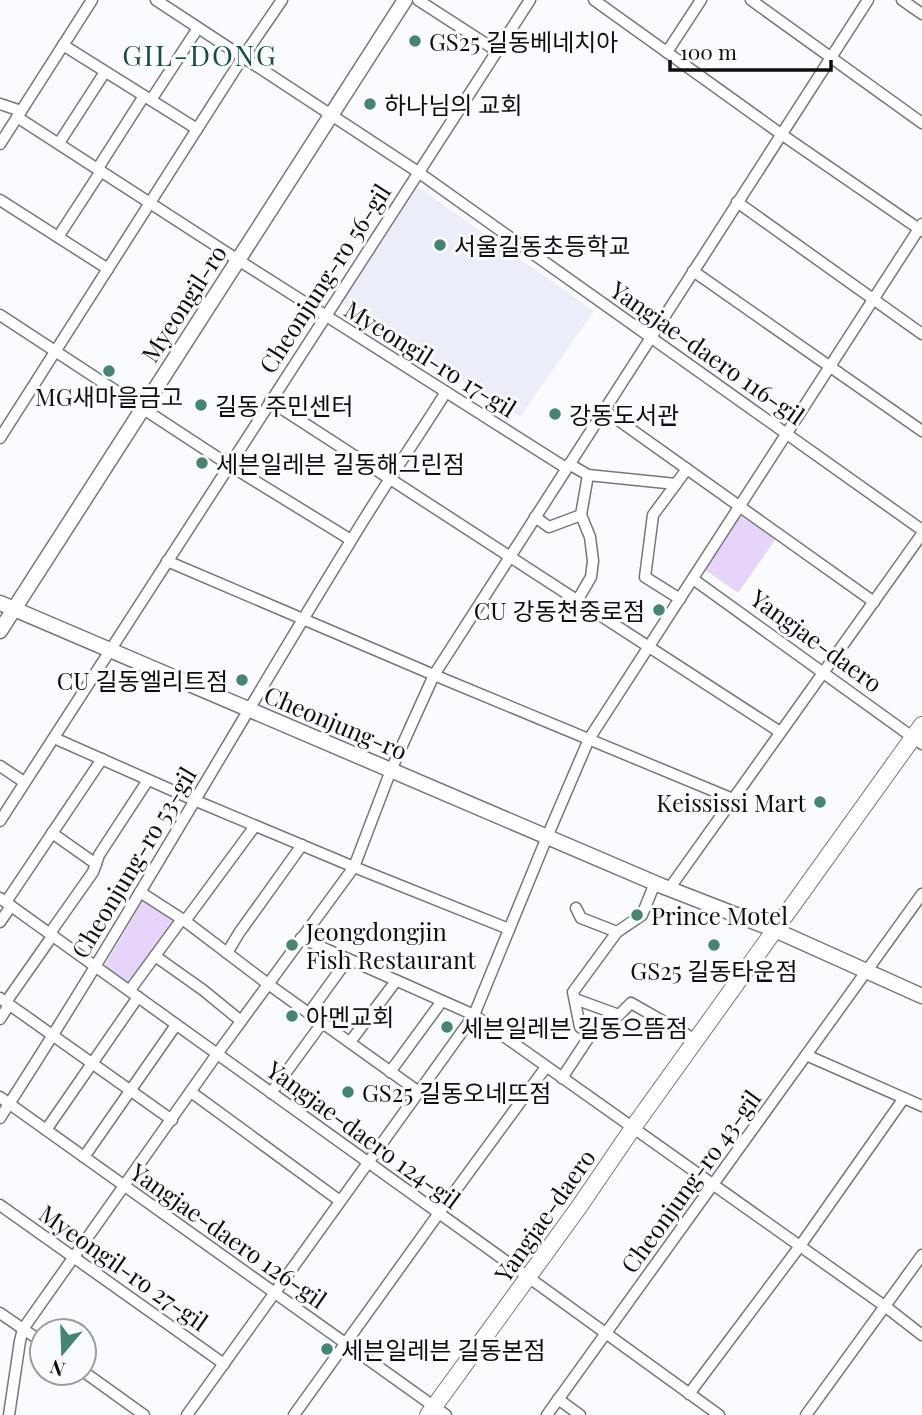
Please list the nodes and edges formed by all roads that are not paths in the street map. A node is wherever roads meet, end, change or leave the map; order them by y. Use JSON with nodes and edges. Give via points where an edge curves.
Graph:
{"nodes":[{"id":1,"x":92,"y":0,"type":"edge"},
{"id":2,"x":156,"y":0,"type":"edge"},
{"id":3,"x":282,"y":0,"type":"edge"},
{"id":4,"x":405,"y":0,"type":"edge"},
{"id":5,"x":418,"y":0,"type":"edge"},
{"id":6,"x":530,"y":0,"type":"edge"},
{"id":7,"x":594,"y":0,"type":"edge"},
{"id":8,"x":701,"y":0,"type":"edge"},
{"id":9,"x":751,"y":0,"type":"edge"},
{"id":10,"x":868,"y":0,"type":"edge"},
{"id":11,"x":902,"y":0,"type":"edge"},
{"id":12,"x":922,"y":14,"type":"edge"},
{"id":13,"x":198,"y":28,"type":"junction"},
{"id":14,"x":63,"y":45,"type":"junction"},
{"id":15,"x":497,"y":51,"type":"junction"},
{"id":16,"x":667,"y":52,"type":"junction"},
{"id":17,"x":243,"y":57,"type":"junction"},
{"id":18,"x":831,"y":57,"type":"junction"},
{"id":19,"x":106,"y":72,"type":"junction"},
{"id":20,"x":147,"y":98,"type":"junction"},
{"id":21,"x":0,"y":104,"type":"edge"},
{"id":22,"x":19,"y":114,"type":"junction"},
{"id":23,"x":330,"y":115,"type":"junction"},
{"id":24,"x":922,"y":122,"type":"edge"},
{"id":25,"x":197,"y":129,"type":"junction"},
{"id":26,"x":781,"y":134,"type":"junction"},
{"id":27,"x":0,"y":144,"type":"edge"},
{"id":28,"x":59,"y":144,"type":"junction"},
{"id":29,"x":100,"y":169,"type":"junction"},
{"id":30,"x":418,"y":172,"type":"junction"},
{"id":31,"x":0,"y":200,"type":"edge"},
{"id":32,"x":150,"y":202,"type":"junction"},
{"id":33,"x":737,"y":202,"type":"junction"},
{"id":34,"x":921,"y":228,"type":"edge"},
{"id":35,"x":58,"y":237,"type":"junction"},
{"id":36,"x":238,"y":260,"type":"junction"},
{"id":37,"x":108,"y":269,"type":"junction"},
{"id":38,"x":693,"y":271,"type":"junction"},
{"id":39,"x":874,"y":299,"type":"junction"},
{"id":40,"x":0,"y":315,"type":"edge"},
{"id":41,"x":326,"y":315,"type":"junction"},
{"id":42,"x":922,"y":334,"type":"edge"},
{"id":43,"x":651,"y":337,"type":"junction"},
{"id":44,"x":55,"y":351,"type":"junction"},
{"id":45,"x":830,"y":367,"type":"junction"},
{"id":46,"x":446,"y":392,"type":"junction"},
{"id":47,"x":270,"y":401,"type":"junction"},
{"id":48,"x":143,"y":408,"type":"junction"},
{"id":49,"x":604,"y":410,"type":"junction"},
{"id":50,"x":922,"y":431,"type":"edge"},
{"id":51,"x":787,"y":434,"type":"junction"},
{"id":52,"x":0,"y":438,"type":"edge"},
{"id":53,"x":229,"y":465,"type":"junction"},
{"id":54,"x":568,"y":466,"type":"junction"},
{"id":55,"x":687,"y":469,"type":"junction"},
{"id":56,"x":588,"y":475,"type":"junction"},
{"id":57,"x":391,"y":478,"type":"junction"},
{"id":58,"x":676,"y":484,"type":"junction"},
{"id":59,"x":740,"y":507,"type":"junction"},
{"id":60,"x":581,"y":515,"type":"junction"},
{"id":61,"x":535,"y":517,"type":"junction"},
{"id":62,"x":922,"y":532,"type":"edge"},
{"id":63,"x":351,"y":540,"type":"junction"},
{"id":64,"x":509,"y":558,"type":"junction"},
{"id":65,"x":167,"y":561,"type":"junction"},
{"id":66,"x":693,"y":579,"type":"junction"},
{"id":67,"x":680,"y":599,"type":"junction"},
{"id":68,"x":577,"y":601,"type":"junction"},
{"id":69,"x":874,"y":602,"type":"junction"},
{"id":70,"x":7,"y":606,"type":"edge"},
{"id":71,"x":303,"y":619,"type":"junction"},
{"id":72,"x":0,"y":631,"type":"edge"},
{"id":73,"x":649,"y":647,"type":"junction"},
{"id":74,"x":109,"y":650,"type":"junction"},
{"id":75,"x":823,"y":673,"type":"junction"},
{"id":76,"x":434,"y":675,"type":"junction"},
{"id":77,"x":248,"y":709,"type":"junction"},
{"id":78,"x":780,"y":732,"type":"junction"},
{"id":79,"x":919,"y":736,"type":"edge"},
{"id":80,"x":54,"y":738,"type":"junction"},
{"id":81,"x":589,"y":740,"type":"junction"},
{"id":82,"x":102,"y":759,"type":"junction"},
{"id":83,"x":0,"y":766,"type":"edge"},
{"id":84,"x":391,"y":770,"type":"junction"},
{"id":85,"x":148,"y":780,"type":"junction"},
{"id":86,"x":24,"y":782,"type":"junction"},
{"id":87,"x":733,"y":799,"type":"junction"},
{"id":88,"x":194,"y":800,"type":"junction"},
{"id":89,"x":0,"y":821,"type":"edge"},
{"id":90,"x":255,"y":826,"type":"junction"},
{"id":91,"x":52,"y":832,"type":"junction"},
{"id":92,"x":547,"y":837,"type":"junction"},
{"id":93,"x":302,"y":845,"type":"junction"},
{"id":94,"x":96,"y":864,"type":"junction"},
{"id":95,"x":354,"y":867,"type":"junction"},
{"id":96,"x":654,"y":883,"type":"junction"},
{"id":97,"x":669,"y":889,"type":"junction"},
{"id":98,"x":140,"y":892,"type":"junction"},
{"id":99,"x":922,"y":894,"type":"edge"},
{"id":100,"x":6,"y":902,"type":"edge"},
{"id":101,"x":576,"y":908,"type":"dead end"},
{"id":102,"x":183,"y":920,"type":"junction"},
{"id":103,"x":0,"y":922,"type":"edge"},
{"id":104,"x":509,"y":929,"type":"junction"},
{"id":105,"x":775,"y":930,"type":"junction"},
{"id":106,"x":617,"y":932,"type":"junction"},
{"id":107,"x":52,"y":934,"type":"junction"},
{"id":108,"x":301,"y":939,"type":"junction"},
{"id":109,"x":227,"y":953,"type":"junction"},
{"id":110,"x":155,"y":956,"type":"junction"},
{"id":111,"x":348,"y":959,"type":"junction"},
{"id":112,"x":97,"y":966,"type":"junction"},
{"id":113,"x":867,"y":971,"type":"junction"},
{"id":114,"x":396,"y":981,"type":"junction"},
{"id":115,"x":268,"y":984,"type":"junction"},
{"id":116,"x":134,"y":993,"type":"junction"},
{"id":117,"x":922,"y":996,"type":"edge"},
{"id":118,"x":575,"y":999,"type":"junction"},
{"id":119,"x":442,"y":1001,"type":"junction"},
{"id":120,"x":5,"y":1002,"type":"edge"},
{"id":121,"x":309,"y":1013,"type":"junction"},
{"id":122,"x":474,"y":1015,"type":"junction"},
{"id":123,"x":0,"y":1018,"type":"edge"},
{"id":124,"x":241,"y":1021,"type":"junction"},
{"id":125,"x":322,"y":1023,"type":"junction"},
{"id":126,"x":177,"y":1025,"type":"junction"},
{"id":127,"x":52,"y":1036,"type":"junction"},
{"id":128,"x":696,"y":1040,"type":"junction"},
{"id":129,"x":350,"y":1042,"type":"junction"},
{"id":130,"x":217,"y":1054,"type":"junction"},
{"id":131,"x":806,"y":1055,"type":"junction"},
{"id":132,"x":92,"y":1064,"type":"junction"},
{"id":133,"x":546,"y":1067,"type":"junction"},
{"id":134,"x":390,"y":1072,"type":"junction"},
{"id":135,"x":562,"y":1078,"type":"junction"},
{"id":136,"x":131,"y":1091,"type":"junction"},
{"id":137,"x":191,"y":1092,"type":"junction"},
{"id":138,"x":419,"y":1092,"type":"junction"},
{"id":139,"x":271,"y":1093,"type":"junction"},
{"id":140,"x":904,"y":1098,"type":"junction"},
{"id":141,"x":5,"y":1100,"type":"edge"},
{"id":142,"x":922,"y":1105,"type":"edge"},
{"id":143,"x":0,"y":1118,"type":"edge"},
{"id":144,"x":172,"y":1119,"type":"junction"},
{"id":145,"x":633,"y":1128,"type":"junction"},
{"id":146,"x":46,"y":1130,"type":"junction"},
{"id":147,"x":84,"y":1157,"type":"junction"},
{"id":148,"x":368,"y":1163,"type":"junction"},
{"id":149,"x":713,"y":1185,"type":"junction"},
{"id":150,"x":125,"y":1186,"type":"junction"},
{"id":151,"x":340,"y":1201,"type":"junction"},
{"id":152,"x":0,"y":1205,"type":"edge"},
{"id":153,"x":439,"y":1213,"type":"junction"},
{"id":154,"x":800,"y":1246,"type":"junction"},
{"id":155,"x":922,"y":1255,"type":"edge"},
{"id":156,"x":74,"y":1258,"type":"junction"},
{"id":157,"x":528,"y":1276,"type":"junction"},
{"id":158,"x":274,"y":1293,"type":"junction"},
{"id":159,"x":886,"y":1307,"type":"junction"},
{"id":160,"x":0,"y":1313,"type":"edge"},
{"id":161,"x":23,"y":1329,"type":"junction"},
{"id":162,"x":28,"y":1332,"type":"edge"},
{"id":163,"x":606,"y":1333,"type":"junction"},
{"id":164,"x":922,"y":1335,"type":"edge"},
{"id":165,"x":345,"y":1343,"type":"junction"},
{"id":166,"x":224,"y":1364,"type":"junction"},
{"id":167,"x":98,"y":1382,"type":"edge"},
{"id":168,"x":690,"y":1394,"type":"junction"},
{"id":169,"x":558,"y":1399,"type":"junction"},
{"id":170,"x":436,"y":1412,"type":"edge"},
{"id":171,"x":9,"y":1415,"type":"edge"},
{"id":172,"x":144,"y":1415,"type":"edge"},
{"id":173,"x":187,"y":1415,"type":"edge"},
{"id":174,"x":295,"y":1415,"type":"edge"},
{"id":175,"x":547,"y":1415,"type":"edge"},
{"id":176,"x":580,"y":1415,"type":"edge"},
{"id":177,"x":719,"y":1415,"type":"edge"},
{"id":178,"x":806,"y":1415,"type":"edge"}],
"edges":[{"from":1,"to":14,"type":"street"},
{"from":2,"to":13,"type":"street","name":"Yangjae-daero 116-gil"},
{"from":3,"to":17,"type":"street"},
{"from":4,"to":23,"type":"main road","name":"Myeongil-ro"},
{"from":5,"to":15,"type":"street"},
{"from":6,"to":15,"type":"street","name":"Cheonjung-ro 56-gil"},
{"from":7,"to":16,"type":"street"},
{"from":8,"to":16,"type":"street"},
{"from":9,"to":18,"type":"street"},
{"from":10,"to":18,"type":"street"},
{"from":11,"to":12,"type":"street"},
{"from":13,"to":17,"type":"street","name":"Yangjae-daero 116-gil"},
{"from":13,"to":20,"type":"street"},
{"from":14,"to":19,"type":"street"},
{"from":14,"to":22,"type":"street"},
{"from":15,"to":30,"type":"street","name":"Cheonjung-ro 56-gil"},
{"from":16,"to":26,"type":"street"},
{"from":17,"to":23,"type":"street","name":"Yangjae-daero 116-gil"},
{"from":17,"to":25,"type":"street"},
{"from":18,"to":24,"type":"street"},
{"from":18,"to":26,"type":"street"},
{"from":19,"to":20,"type":"street"},
{"from":19,"to":28,"type":"street"},
{"from":20,"to":25,"type":"street"},
{"from":20,"to":29,"type":"street"},
{"from":21,"to":22,"type":"street","name":"Myeongil-ro 17-gil"},
{"from":22,"to":27,"type":"street"},
{"from":22,"to":28,"type":"street","name":"Myeongil-ro 17-gil"},
{"from":23,"to":30,"type":"street","name":"Yangjae-daero 116-gil"},
{"from":23,"to":36,"type":"main road","name":"Myeongil-ro"},
{"from":25,"to":32,"type":"street"},
{"from":26,"to":33,"type":"street"},
{"from":26,"to":34,"type":"street"},
{"from":28,"to":29,"type":"street","name":"Myeongil-ro 17-gil"},
{"from":29,"to":32,"type":"street","name":"Myeongil-ro 17-gil"},
{"from":29,"to":35,"type":"street"},
{"from":30,"to":41,"type":"street","name":"Cheonjung-ro 56-gil"},
{"from":30,"to":43,"type":"street","name":"Yangjae-daero 116-gil"},
{"from":31,"to":35,"type":"street"},
{"from":32,"to":36,"type":"street","name":"Myeongil-ro 17-gil"},
{"from":32,"to":37,"type":"street"},
{"from":33,"to":38,"type":"street"},
{"from":33,"to":39,"type":"street"},
{"from":34,"to":39,"type":"street"},
{"from":35,"to":37,"type":"street"},
{"from":36,"to":41,"type":"street","name":"Myeongil-ro 17-gil"},
{"from":36,"to":48,"type":"main road","name":"Myeongil-ro"},
{"from":37,"to":44,"type":"street"},
{"from":38,"to":43,"type":"street"},
{"from":38,"to":45,"type":"street"},
{"from":39,"to":42,"type":"street"},
{"from":39,"to":45,"type":"street"},
{"from":40,"to":44,"type":"street"},
{"from":41,"to":46,"type":"street","name":"Myeongil-ro 17-gil"},
{"from":41,"to":47,"type":"street","name":"Cheonjung-ro 56-gil"},
{"from":43,"to":49,"type":"street"},
{"from":43,"to":51,"type":"street","name":"Yangjae-daero 116-gil"},
{"from":44,"to":48,"type":"street"},
{"from":44,"to":52,"type":"street"},
{"from":45,"to":50,"type":"street"},
{"from":45,"to":51,"type":"street"},
{"from":46,"to":54,"type":"street","name":"Myeongil-ro 17-gil"},
{"from":46,"to":57,"type":"street","name":"Cheonjung-ro 53-gil"},
{"from":47,"to":53,"type":"street","name":"Cheonjung-ro 56-gil"},
{"from":47,"to":57,"type":"street"},
{"from":48,"to":53,"type":"street"},
{"from":48,"to":70,"type":"main road","name":"Myeongil-ro"},
{"from":49,"to":54,"type":"street"},
{"from":49,"to":55,"type":"street"},
{"from":51,"to":59,"type":"street"},
{"from":51,"to":62,"type":"street","name":"Yangjae-daero 116-gil"},
{"from":53,"to":63,"type":"street"},
{"from":53,"to":65,"type":"street","name":"Cheonjung-ro 56-gil"},
{"from":54,"to":56,"type":"street","name":"Myeongil-ro 17-gil"},
{"from":54,"to":61,"type":"street"},
{"from":55,"to":58,"type":"street"},
{"from":55,"to":59,"type":"street"},
{"from":56,"to":58,"type":"street"},
{"from":56,"to":60,"type":"street"},
{"from":57,"to":63,"type":"street","name":"Cheonjung-ro 53-gil"},
{"from":57,"to":64,"type":"street"},
{"from":58,"to":67,"type":"street","via":[[653,515],[645,577]]},
{"from":59,"to":66,"type":"street"},
{"from":59,"to":69,"type":"street"},
{"from":60,"to":61,"type":"street","via":[[549,527]]},
{"from":60,"to":68,"type":"street","via":[[593,561],[592,577]]},
{"from":61,"to":64,"type":"street"},
{"from":62,"to":69,"type":"street"},
{"from":63,"to":71,"type":"street","name":"Cheonjung-ro 53-gil"},
{"from":64,"to":68,"type":"street"},
{"from":64,"to":76,"type":"street"},
{"from":65,"to":71,"type":"street"},
{"from":65,"to":74,"type":"street","name":"Cheonjung-ro 56-gil"},
{"from":66,"to":67,"type":"street"},
{"from":66,"to":75,"type":"street","name":"Yangjae-daero"},
{"from":67,"to":73,"type":"street"},
{"from":68,"to":73,"type":"street"},
{"from":69,"to":75,"type":"street"},
{"from":70,"to":72,"type":"main road","name":"Myeongil-ro"},
{"from":70,"to":74,"type":"main road","name":"Cheonjung-ro"},
{"from":71,"to":76,"type":"street"},
{"from":71,"to":77,"type":"street","name":"Cheonjung-ro 53-gil"},
{"from":73,"to":78,"type":"street"},
{"from":73,"to":81,"type":"street"},
{"from":74,"to":77,"type":"main road","name":"Cheonjung-ro"},
{"from":74,"to":80,"type":"street","name":"Cheonjung-ro 56-gil"},
{"from":75,"to":78,"type":"street"},
{"from":75,"to":79,"type":"street","name":"Yangjae-daero"},
{"from":76,"to":81,"type":"street"},
{"from":76,"to":84,"type":"street"},
{"from":77,"to":84,"type":"main road","name":"Cheonjung-ro"},
{"from":77,"to":88,"type":"street","name":"Cheonjung-ro 53-gil"},
{"from":78,"to":87,"type":"street"},
{"from":79,"to":105,"type":"main road","name":"Yangjae-daero"},
{"from":80,"to":82,"type":"street"},
{"from":80,"to":86,"type":"street","name":"Cheonjung-ro 56-gil"},
{"from":81,"to":87,"type":"street"},
{"from":81,"to":92,"type":"street"},
{"from":82,"to":85,"type":"street"},
{"from":82,"to":91,"type":"street"},
{"from":83,"to":86,"type":"street"},
{"from":84,"to":92,"type":"main road","name":"Cheonjung-ro"},
{"from":84,"to":95,"type":"street"},
{"from":85,"to":88,"type":"street"},
{"from":85,"to":94,"type":"street"},
{"from":86,"to":89,"type":"street","name":"Cheonjung-ro 56-gil"},
{"from":87,"to":97,"type":"street"},
{"from":88,"to":90,"type":"street"},
{"from":88,"to":98,"type":"street","name":"Cheonjung-ro 53-gil"},
{"from":90,"to":93,"type":"street"},
{"from":90,"to":102,"type":"street"},
{"from":91,"to":94,"type":"street"},
{"from":91,"to":100,"type":"street"},
{"from":92,"to":96,"type":"main road","name":"Cheonjung-ro"},
{"from":92,"to":104,"type":"street"},
{"from":93,"to":95,"type":"street"},
{"from":93,"to":109,"type":"street"},
{"from":94,"to":107,"type":"street"},
{"from":95,"to":104,"type":"street"},
{"from":95,"to":108,"type":"street"},
{"from":96,"to":97,"type":"main road","name":"Cheonjung-ro"},
{"from":96,"to":106,"type":"street","via":[[642,915]]},
{"from":97,"to":105,"type":"main road","name":"Cheonjung-ro"},
{"from":98,"to":102,"type":"street"},
{"from":98,"to":112,"type":"street","name":"Cheonjung-ro 53-gil"},
{"from":99,"to":113,"type":"street","name":"Cheonjung-ro 43-gil"},
{"from":100,"to":103,"type":"street"},
{"from":100,"to":107,"type":"street","name":"Yangjae-daero 124-gil"},
{"from":101,"to":106,"type":"street","via":[[581,918]]},
{"from":102,"to":109,"type":"street"},
{"from":102,"to":110,"type":"street"},
{"from":104,"to":122,"type":"street"},
{"from":105,"to":113,"type":"main road","name":"Cheonjung-ro"},
{"from":105,"to":128,"type":"main road","name":"Yangjae-daero"},
{"from":106,"to":118,"type":"street","via":[[573,992]]},
{"from":107,"to":112,"type":"street","name":"Yangjae-daero 124-gil"},
{"from":107,"to":120,"type":"street"},
{"from":108,"to":111,"type":"street"},
{"from":108,"to":115,"type":"street"},
{"from":109,"to":115,"type":"street"},
{"from":110,"to":116,"type":"street"},
{"from":110,"to":124,"type":"street"},
{"from":111,"to":114,"type":"street"},
{"from":111,"to":121,"type":"street"},
{"from":112,"to":116,"type":"street","name":"Yangjae-daero 124-gil"},
{"from":112,"to":127,"type":"street","name":"Cheonjung-ro 53-gil"},
{"from":113,"to":117,"type":"main road","name":"Cheonjung-ro"},
{"from":113,"to":131,"type":"street","name":"Cheonjung-ro 43-gil"},
{"from":114,"to":119,"type":"street"},
{"from":114,"to":129,"type":"street"},
{"from":115,"to":121,"type":"street"},
{"from":115,"to":124,"type":"street"},
{"from":116,"to":126,"type":"street","name":"Yangjae-daero 124-gil"},
{"from":116,"to":132,"type":"street"},
{"from":118,"to":128,"type":"street","via":[[619,1015],[631,1003]]},
{"from":118,"to":135,"type":"street","via":[[580,1027],[591,1034]]},
{"from":119,"to":122,"type":"street"},
{"from":119,"to":134,"type":"street"},
{"from":120,"to":123,"type":"street"},
{"from":120,"to":127,"type":"street"},
{"from":121,"to":125,"type":"street"},
{"from":122,"to":133,"type":"street"},
{"from":122,"to":138,"type":"street"},
{"from":124,"to":130,"type":"street"},
{"from":125,"to":129,"type":"street"},
{"from":125,"to":139,"type":"street"},
{"from":126,"to":130,"type":"street","name":"Yangjae-daero 124-gil"},
{"from":126,"to":136,"type":"street"},
{"from":127,"to":132,"type":"street"},
{"from":127,"to":141,"type":"street","name":"Cheonjung-ro 53-gil"},
{"from":128,"to":145,"type":"main road","name":"Yangjae-daero"},
{"from":129,"to":134,"type":"street"},
{"from":130,"to":137,"type":"street"},
{"from":130,"to":139,"type":"street","name":"Yangjae-daero 124-gil"},
{"from":131,"to":140,"type":"street"},
{"from":131,"to":149,"type":"street","name":"Cheonjung-ro 43-gil"},
{"from":132,"to":136,"type":"street"},
{"from":132,"to":146,"type":"street"},
{"from":133,"to":135,"type":"street"},
{"from":133,"to":153,"type":"street"},
{"from":134,"to":138,"type":"street"},
{"from":135,"to":145,"type":"street"},
{"from":136,"to":144,"type":"street"},
{"from":136,"to":147,"type":"street"},
{"from":137,"to":144,"type":"street"},
{"from":137,"to":151,"type":"street"},
{"from":138,"to":148,"type":"street"},
{"from":139,"to":148,"type":"street","name":"Yangjae-daero 124-gil"},
{"from":140,"to":142,"type":"street"},
{"from":140,"to":154,"type":"street"},
{"from":141,"to":143,"type":"street","name":"Cheonjung-ro 53-gil"},
{"from":141,"to":146,"type":"street","name":"Yangjae-daero 126-gil"},
{"from":144,"to":150,"type":"street"},
{"from":145,"to":149,"type":"street"},
{"from":145,"to":157,"type":"main road","name":"Yangjae-daero"},
{"from":146,"to":147,"type":"street","name":"Yangjae-daero 126-gil"},
{"from":147,"to":150,"type":"street","name":"Yangjae-daero 126-gil"},
{"from":148,"to":151,"type":"street"},
{"from":148,"to":153,"type":"street","name":"Yangjae-daero 124-gil"},
{"from":149,"to":154,"type":"street"},
{"from":149,"to":163,"type":"street","name":"Cheonjung-ro 43-gil"},
{"from":150,"to":156,"type":"street"},
{"from":150,"to":158,"type":"street","name":"Yangjae-daero 126-gil"},
{"from":151,"to":158,"type":"street"},
{"from":152,"to":156,"type":"street","name":"Myeongil-ro 27-gil"},
{"from":153,"to":157,"type":"street","name":"Yangjae-daero 124-gil"},
{"from":153,"to":165,"type":"street"},
{"from":154,"to":159,"type":"street"},
{"from":154,"to":168,"type":"street"},
{"from":155,"to":159,"type":"street"},
{"from":156,"to":161,"type":"street"},
{"from":156,"to":166,"type":"street","name":"Myeongil-ro 27-gil"},
{"from":157,"to":163,"type":"street","name":"Yangjae-daero 124-gil"},
{"from":157,"to":170,"type":"main road","name":"Yangjae-daero"},
{"from":158,"to":165,"type":"street","name":"Yangjae-daero 126-gil"},
{"from":158,"to":166,"type":"street"},
{"from":159,"to":164,"type":"street"},
{"from":159,"to":178,"type":"street"},
{"from":160,"to":161,"type":"street"},
{"from":161,"to":162,"type":"street"},
{"from":161,"to":171,"type":"street"},
{"from":163,"to":168,"type":"street","name":"Yangjae-daero 124-gil"},
{"from":163,"to":169,"type":"street","name":"Cheonjung-ro 43-gil"},
{"from":165,"to":170,"type":"street","name":"Yangjae-daero 126-gil"},
{"from":165,"to":174,"type":"street"},
{"from":166,"to":173,"type":"street"},
{"from":167,"to":172,"type":"street"},
{"from":168,"to":177,"type":"street","name":"Yangjae-daero 124-gil"},
{"from":169,"to":175,"type":"street","name":"Cheonjung-ro 43-gil"},
{"from":169,"to":176,"type":"street"}]}
